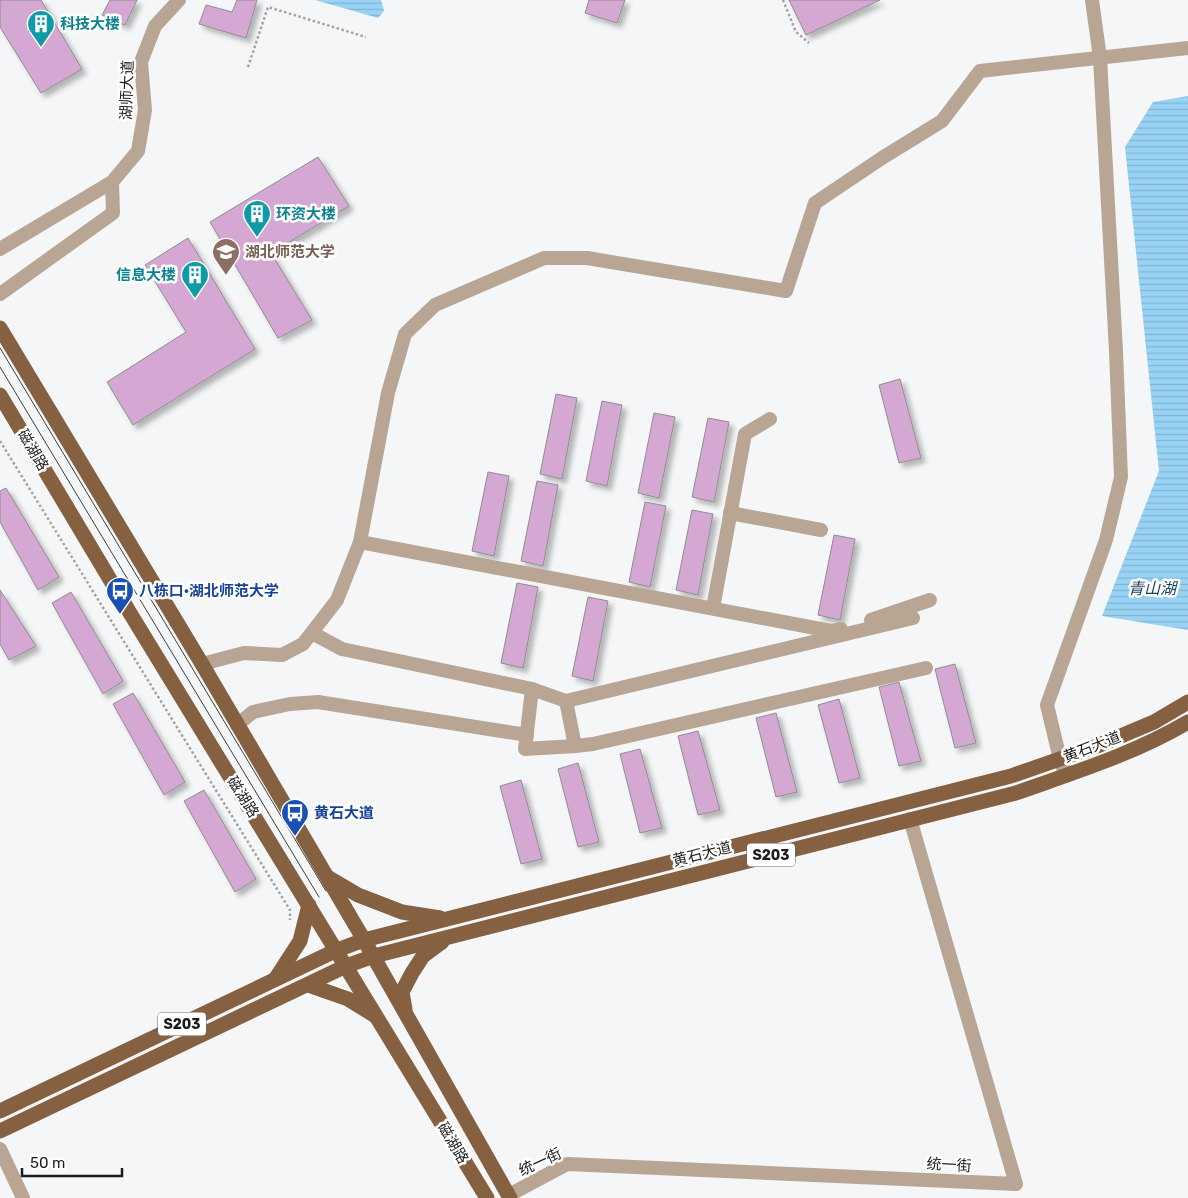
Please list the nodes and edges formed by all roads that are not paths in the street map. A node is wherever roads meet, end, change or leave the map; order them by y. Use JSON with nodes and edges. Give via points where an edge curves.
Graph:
{"nodes":[{"id":1,"x":179,"y":0,"type":"edge"},
{"id":2,"x":1092,"y":0,"type":"edge"},
{"id":3,"x":1188,"y":48,"type":"edge"},
{"id":4,"x":1100,"y":58,"type":"junction"},
{"id":5,"x":112,"y":182,"type":"junction"},
{"id":6,"x":0,"y":249,"type":"edge"},
{"id":7,"x":0,"y":294,"type":"edge"},
{"id":8,"x":0,"y":328,"type":"edge"},
{"id":9,"x":0,"y":395,"type":"edge"},
{"id":10,"x":770,"y":419,"type":"dead end"},
{"id":11,"x":730,"y":513,"type":"junction"},
{"id":12,"x":821,"y":530,"type":"dead end"},
{"id":13,"x":360,"y":542,"type":"junction"},
{"id":14,"x":930,"y":600,"type":"dead end"},
{"id":15,"x":713,"y":608,"type":"junction"},
{"id":16,"x":912,"y":618,"type":"dead end"},
{"id":17,"x":312,"y":633,"type":"junction"},
{"id":18,"x":202,"y":664,"type":"junction"},
{"id":19,"x":926,"y":668,"type":"dead end"},
{"id":20,"x":532,"y":689,"type":"junction"},
{"id":21,"x":566,"y":700,"type":"junction"},
{"id":22,"x":1188,"y":702,"type":"edge"},
{"id":23,"x":1188,"y":722,"type":"edge"},
{"id":24,"x":237,"y":725,"type":"junction"},
{"id":25,"x":527,"y":735,"type":"junction"},
{"id":26,"x":575,"y":746,"type":"junction"},
{"id":27,"x":1060,"y":759,"type":"junction"},
{"id":28,"x":1066,"y":776,"type":"junction"},
{"id":29,"x":910,"y":819,"type":"junction"},
{"id":30,"x":327,"y":877,"type":"junction"},
{"id":31,"x":309,"y":905,"type":"junction"},
{"id":32,"x":446,"y":919,"type":"junction"},
{"id":33,"x":450,"y":937,"type":"junction"},
{"id":34,"x":364,"y":940,"type":"junction"},
{"id":35,"x":337,"y":950,"type":"junction"},
{"id":36,"x":374,"y":956,"type":"junction"},
{"id":37,"x":346,"y":966,"type":"junction"},
{"id":38,"x":274,"y":980,"type":"junction"},
{"id":39,"x":308,"y":984,"type":"junction"},
{"id":40,"x":406,"y":1013,"type":"junction"},
{"id":41,"x":376,"y":1016,"type":"junction"},
{"id":42,"x":0,"y":1111,"type":"edge"},
{"id":43,"x":0,"y":1130,"type":"edge"},
{"id":44,"x":0,"y":1149,"type":"edge"},
{"id":45,"x":510,"y":1196,"type":"edge"},
{"id":46,"x":23,"y":1198,"type":"edge"},
{"id":47,"x":487,"y":1198,"type":"edge"}],
"edges":[{"from":1,"to":5,"type":"street","name":"湖师大道","via":[[155,26],[142,62],[145,110],[138,150]]},
{"from":2,"to":4,"type":"street"},
{"from":3,"to":4,"type":"street"},
{"from":4,"to":13,"type":"street","via":[[980,71],[942,121],[816,203],[786,291],[587,258],[544,258],[435,305],[405,334],[388,393]]},
{"from":4,"to":27,"type":"street","via":[[1121,477],[1106,540],[1047,705]]},
{"from":5,"to":6,"type":"street"},
{"from":5,"to":7,"type":"street","via":[[113,213]]},
{"from":8,"to":18,"type":"main road","name":"磁湖路"},
{"from":9,"to":31,"type":"main road","name":"磁湖路"},
{"from":10,"to":11,"type":"street","via":[[745,434]]},
{"from":11,"to":12,"type":"street"},
{"from":11,"to":15,"type":"street"},
{"from":13,"to":15,"type":"street"},
{"from":13,"to":17,"type":"street","via":[[337,600]]},
{"from":14,"to":15,"type":"street","via":[[830,631]]},
{"from":16,"to":21,"type":"street"},
{"from":17,"to":18,"type":"street","via":[[303,644],[282,655],[244,653]]},
{"from":17,"to":20,"type":"street","via":[[342,649]]},
{"from":18,"to":24,"type":"main road","name":"磁湖路"},
{"from":19,"to":26,"type":"street"},
{"from":20,"to":21,"type":"street"},
{"from":20,"to":25,"type":"street"},
{"from":21,"to":26,"type":"street"},
{"from":22,"to":27,"type":"main road","name":"黄石大道","number":"S203","via":[[1154,722]]},
{"from":23,"to":28,"type":"main road","name":"黄石大道","number":"S203","via":[[1153,741]]},
{"from":24,"to":25,"type":"street","via":[[254,712],[318,702]]},
{"from":24,"to":30,"type":"main road","name":"磁湖路"},
{"from":25,"to":26,"type":"street","via":[[526,749]]},
{"from":27,"to":28,"type":"street"},
{"from":27,"to":32,"type":"main road","name":"黄石大道","number":"S203","via":[[1011,776]]},
{"from":28,"to":29,"type":"main road","name":"黄石大道","number":"S203","via":[[1016,793]]},
{"from":29,"to":33,"type":"main road","name":"黄石大道","number":"S203"},
{"from":29,"to":45,"type":"street","name":"统一街","via":[[1016,1184],[567,1164]]},
{"from":30,"to":32,"type":"main road","via":[[358,896],[402,912]]},
{"from":30,"to":34,"type":"main road","name":"磁湖路"},
{"from":31,"to":35,"type":"main road","name":"磁湖路"},
{"from":31,"to":38,"type":"main road","via":[[300,940]]},
{"from":32,"to":34,"type":"main road","name":"黄石大道","number":"S203"},
{"from":33,"to":36,"type":"main road","name":"黄石大道","number":"S203"},
{"from":33,"to":40,"type":"main road","via":[[423,956],[412,973],[402,992]]},
{"from":34,"to":35,"type":"main road","name":"黄石大道","number":"S203"},
{"from":34,"to":36,"type":"main road","name":"磁湖路"},
{"from":35,"to":37,"type":"main road","name":"磁湖路"},
{"from":35,"to":38,"type":"main road","name":"黄石大道","number":"S203"},
{"from":36,"to":37,"type":"main road","name":"黄石大道","number":"S203"},
{"from":36,"to":40,"type":"main road","name":"磁湖路"},
{"from":37,"to":39,"type":"main road","name":"黄石大道","number":"S203"},
{"from":37,"to":41,"type":"main road","name":"磁湖路"},
{"from":38,"to":42,"type":"main road","name":"黄石大道","number":"S203"},
{"from":39,"to":41,"type":"main road","via":[[348,999]]},
{"from":39,"to":43,"type":"main road","name":"黄石大道","number":"S203"},
{"from":40,"to":45,"type":"main road","name":"磁湖路"},
{"from":41,"to":47,"type":"main road","name":"磁湖路"},
{"from":44,"to":46,"type":"street"}]}
